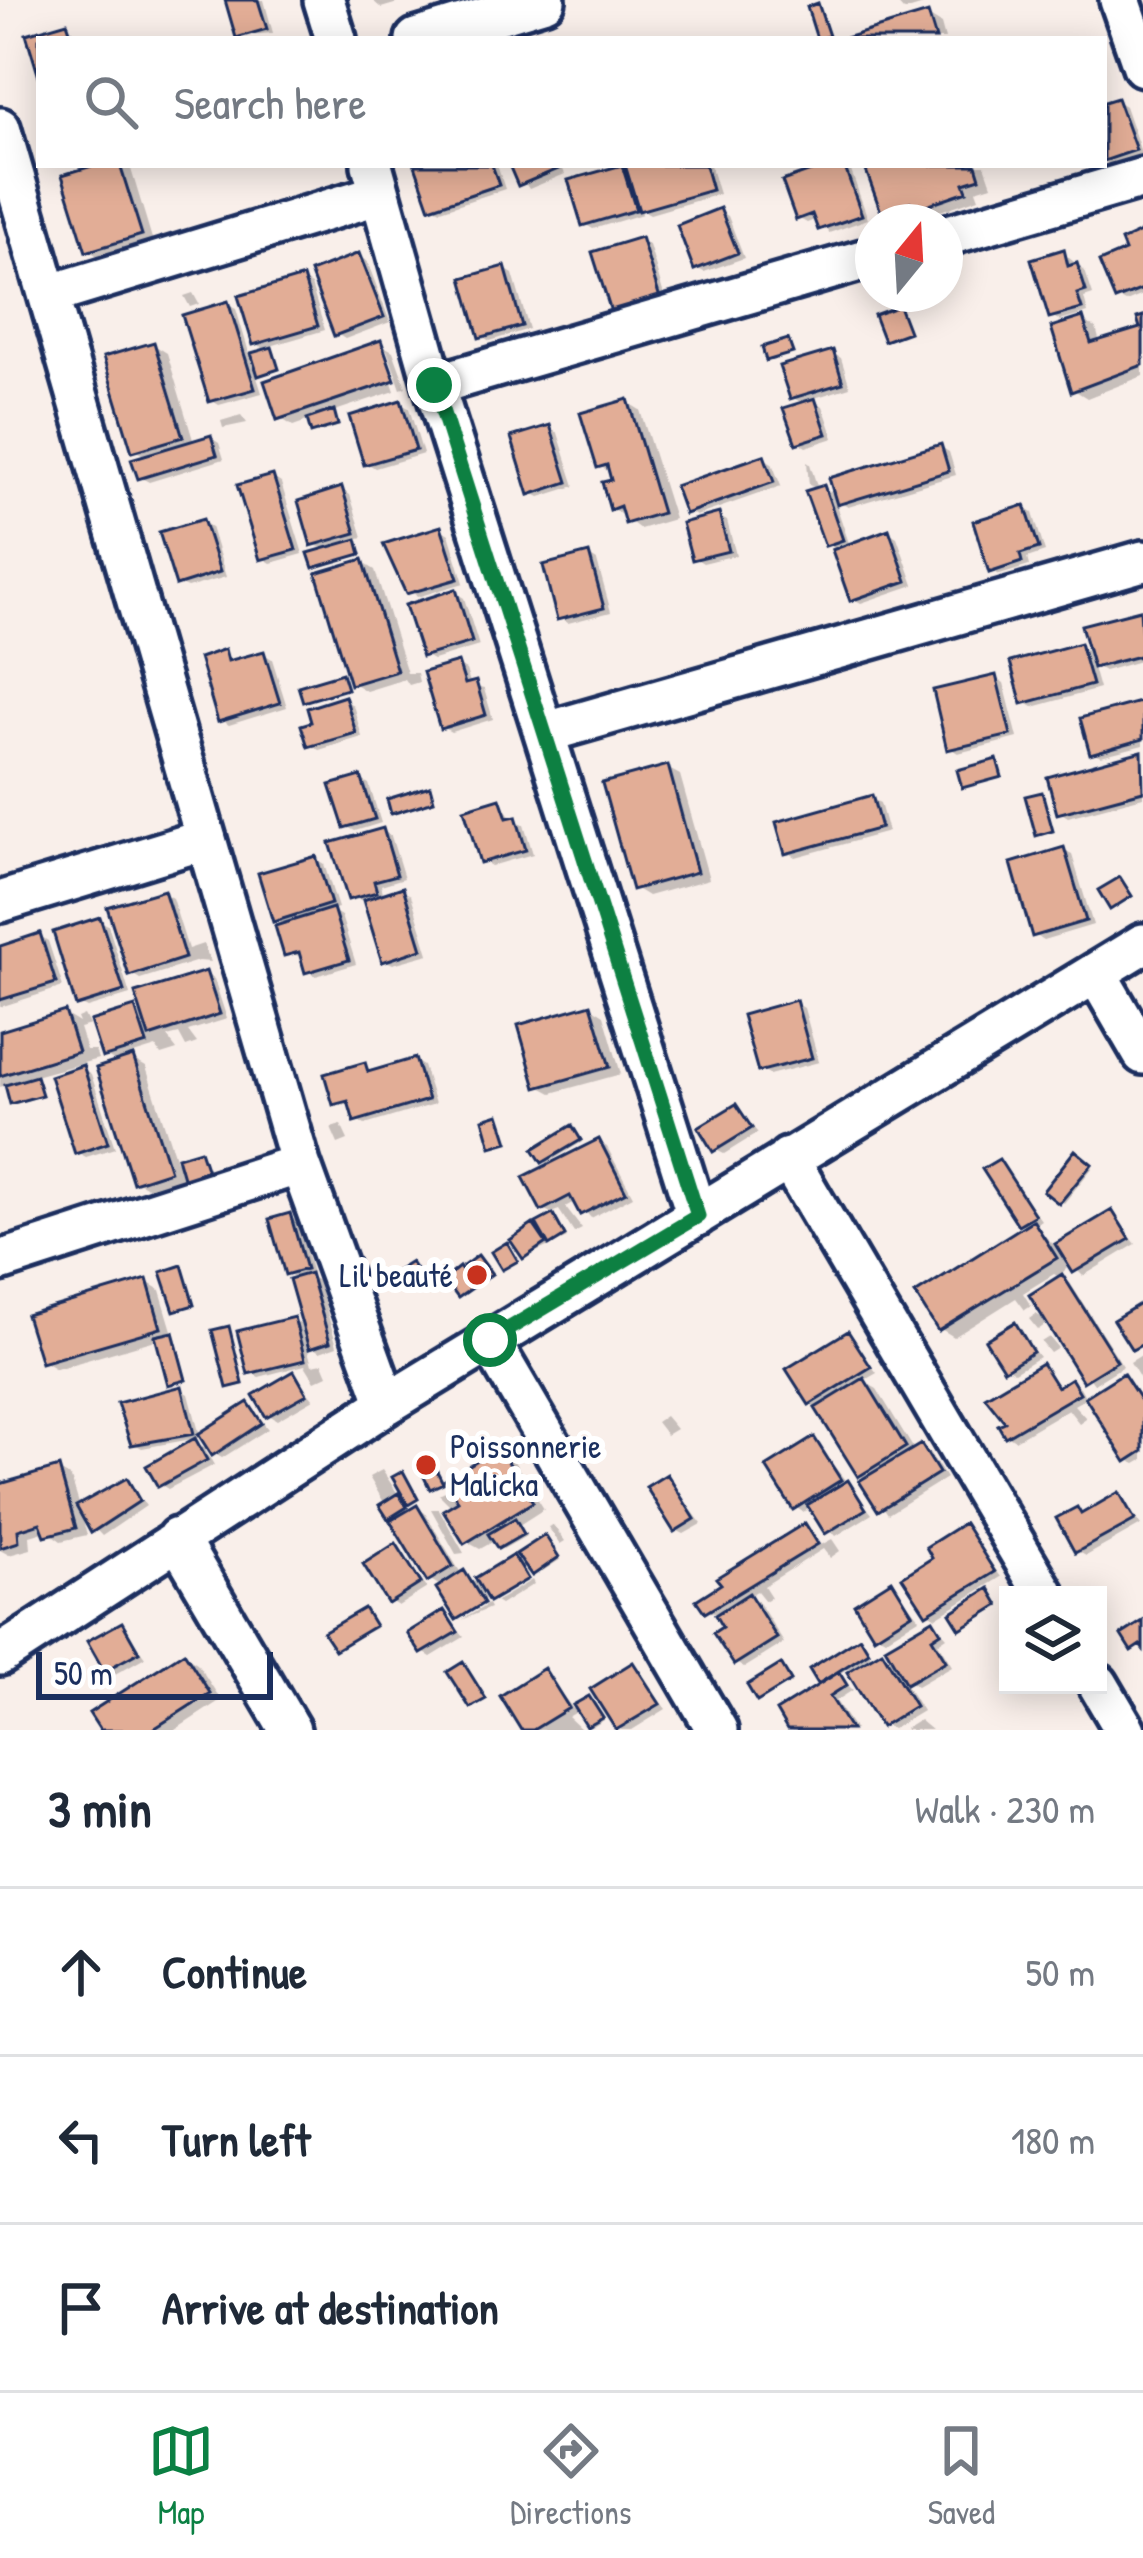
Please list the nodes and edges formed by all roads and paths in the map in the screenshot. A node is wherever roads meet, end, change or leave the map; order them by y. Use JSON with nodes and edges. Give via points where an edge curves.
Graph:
{"nodes":[{"id":1,"x":324,"y":0,"type":"edge"},
{"id":2,"x":544,"y":0,"type":"edge"},
{"id":3,"x":1120,"y":0,"type":"edge"},
{"id":4,"x":335,"y":36,"type":"edge"},
{"id":5,"x":426,"y":36,"type":"edge"},
{"id":6,"x":1143,"y":65,"type":"edge"},
{"id":7,"x":0,"y":128,"type":"edge"},
{"id":8,"x":6,"y":170,"type":"edge"},
{"id":9,"x":1143,"y":178,"type":"edge"},
{"id":10,"x":376,"y":179,"type":"edge"},
{"id":11,"x":963,"y":231,"type":"edge"},
{"id":12,"x":855,"y":262,"type":"edge"},
{"id":13,"x":49,"y":295,"type":"junction"},
{"id":14,"x":434,"y":385,"type":"junction"},
{"id":15,"x":1143,"y":561,"type":"edge"},
{"id":16,"x":548,"y":732,"type":"junction"},
{"id":17,"x":206,"y":839,"type":"junction"},
{"id":18,"x":0,"y":902,"type":"edge"},
{"id":19,"x":1143,"y":944,"type":"edge"},
{"id":20,"x":1096,"y":973,"type":"junction"},
{"id":21,"x":1143,"y":1054,"type":"edge"},
{"id":22,"x":788,"y":1158,"type":"junction"},
{"id":23,"x":300,"y":1164,"type":"junction"},
{"id":24,"x":698,"y":1216,"type":"junction"},
{"id":25,"x":0,"y":1262,"type":"edge"},
{"id":26,"x":490,"y":1340,"type":"junction"},
{"id":27,"x":387,"y":1404,"type":"junction"},
{"id":28,"x":177,"y":1538,"type":"junction"},
{"id":29,"x":1041,"y":1586,"type":"edge"},
{"id":30,"x":0,"y":1655,"type":"edge"},
{"id":31,"x":1104,"y":1694,"type":"edge"},
{"id":32,"x":290,"y":1730,"type":"edge"},
{"id":33,"x":717,"y":1730,"type":"edge"},
{"id":34,"x":1125,"y":1730,"type":"edge"}],
"edges":[{"from":1,"to":4,"type":"street"},
{"from":2,"to":5,"type":"street"},
{"from":3,"to":6,"type":"street"},
{"from":7,"to":8,"type":"street"},
{"from":8,"to":13,"type":"street"},
{"from":9,"to":11,"type":"street"},
{"from":10,"to":13,"type":"street"},
{"from":10,"to":14,"type":"street"},
{"from":12,"to":14,"type":"street"},
{"from":13,"to":17,"type":"street"},
{"from":14,"to":16,"type":"street"},
{"from":15,"to":16,"type":"street"},
{"from":16,"to":24,"type":"street"},
{"from":17,"to":18,"type":"street"},
{"from":17,"to":23,"type":"street"},
{"from":19,"to":20,"type":"street"},
{"from":20,"to":21,"type":"street"},
{"from":20,"to":22,"type":"street"},
{"from":22,"to":24,"type":"street"},
{"from":22,"to":29,"type":"street"},
{"from":23,"to":25,"type":"street"},
{"from":23,"to":27,"type":"street"},
{"from":24,"to":26,"type":"street"},
{"from":26,"to":27,"type":"street"},
{"from":26,"to":33,"type":"street"},
{"from":27,"to":28,"type":"street"},
{"from":28,"to":30,"type":"street"},
{"from":28,"to":32,"type":"street"},
{"from":31,"to":34,"type":"street"}]}
